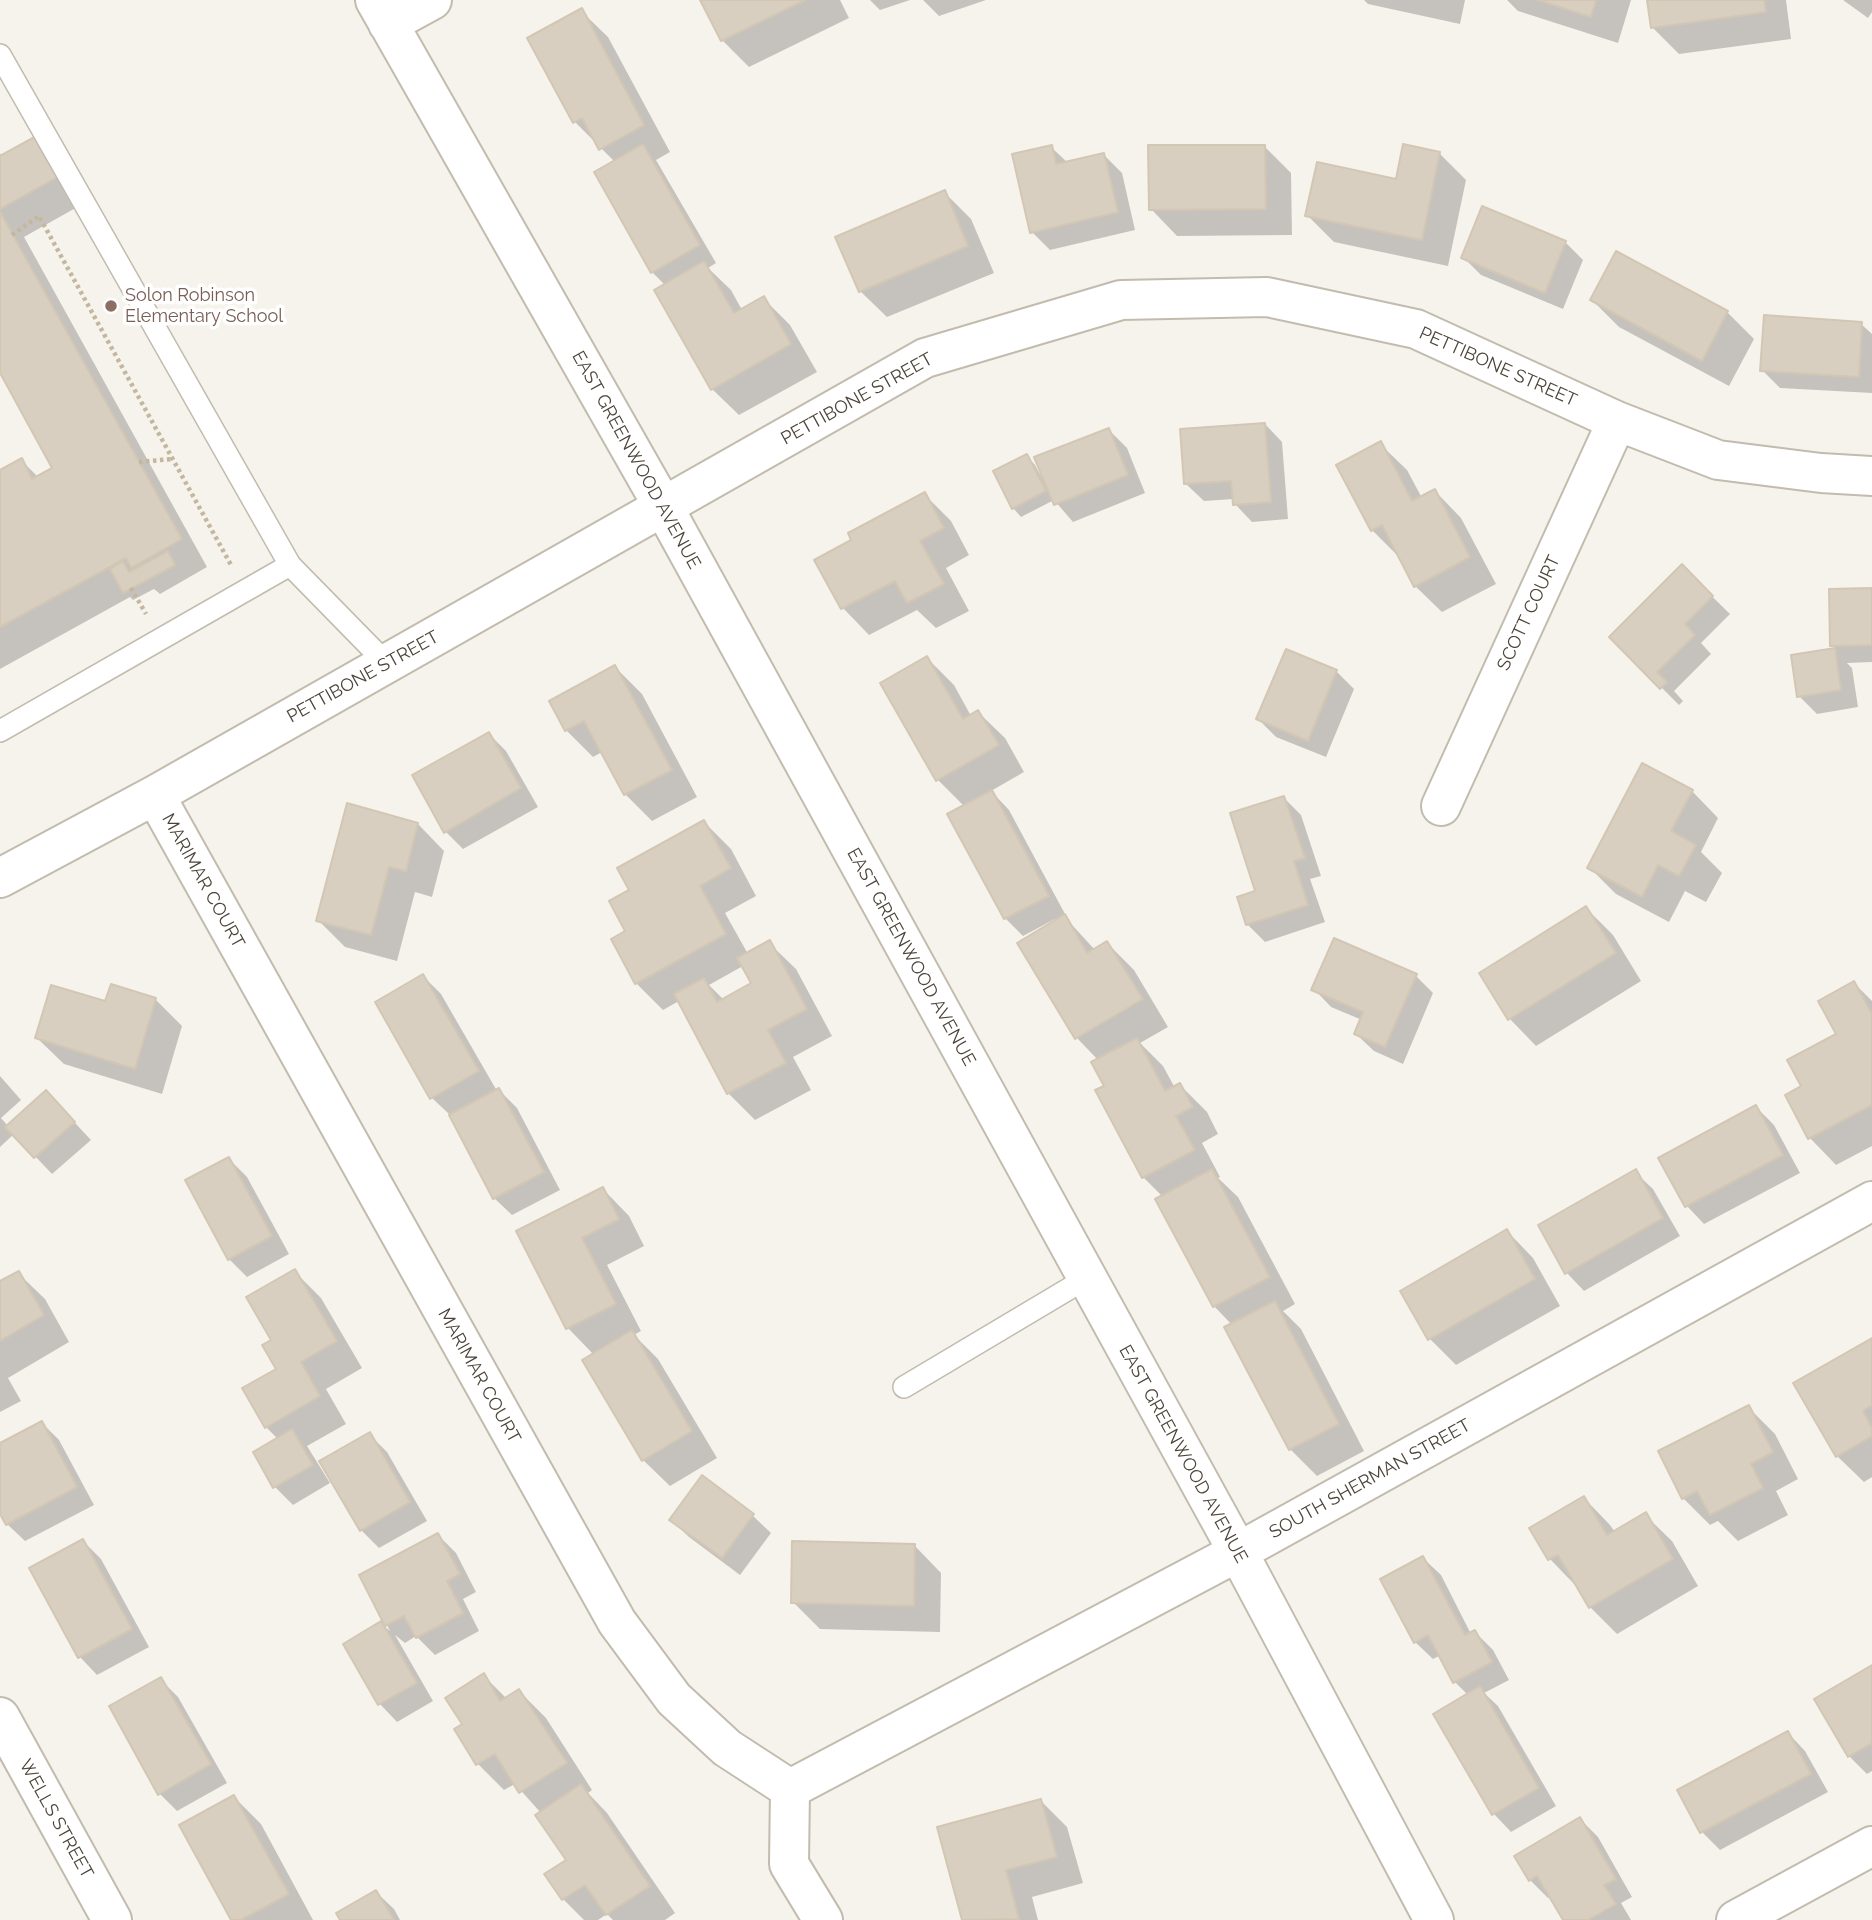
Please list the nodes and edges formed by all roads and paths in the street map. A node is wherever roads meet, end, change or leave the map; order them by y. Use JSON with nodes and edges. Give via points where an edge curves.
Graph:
{"nodes":[{"id":1,"x":432,"y":0,"type":"edge"},
{"id":2,"x":382,"y":12,"type":"edge"},
{"id":3,"x":0,"y":55,"type":"edge"},
{"id":4,"x":12,"y":234,"type":"dead end"},
{"id":5,"x":1617,"y":421,"type":"junction"},
{"id":6,"x":172,"y":459,"type":"junction"},
{"id":7,"x":139,"y":462,"type":"dead end"},
{"id":8,"x":1872,"y":476,"type":"edge"},
{"id":9,"x":664,"y":508,"type":"junction"},
{"id":10,"x":290,"y":565,"type":"junction"},
{"id":11,"x":245,"y":590,"type":"junction"},
{"id":12,"x":387,"y":664,"type":"junction"},
{"id":13,"x":0,"y":731,"type":"edge"},
{"id":14,"x":155,"y":795,"type":"junction"},
{"id":15,"x":1441,"y":806,"type":"dead end"},
{"id":16,"x":0,"y":878,"type":"edge"},
{"id":17,"x":1872,"y":1201,"type":"edge"},
{"id":18,"x":1087,"y":1278,"type":"junction"},
{"id":19,"x":904,"y":1387,"type":"dead end"},
{"id":20,"x":1238,"y":1552,"type":"junction"},
{"id":21,"x":0,"y":1717,"type":"edge"},
{"id":22,"x":790,"y":1789,"type":"junction"},
{"id":23,"x":1872,"y":1846,"type":"edge"},
{"id":24,"x":112,"y":1920,"type":"edge"},
{"id":25,"x":823,"y":1920,"type":"edge"},
{"id":26,"x":1434,"y":1920,"type":"edge"},
{"id":27,"x":1736,"y":1920,"type":"edge"}],
"edges":[{"from":1,"to":2,"type":"street"},
{"from":2,"to":9,"type":"street","name":"EAST GREENWOOD AVENUE"},
{"from":3,"to":10,"type":"lane"},
{"from":4,"to":6,"type":"path","via":[[39,216]]},
{"from":5,"to":8,"type":"street","name":"PETTIBONE STREET","via":[[1718,460]]},
{"from":5,"to":9,"type":"street","name":"PETTIBONE STREET","via":[[1416,329],[1267,297],[1121,300],[925,358]]},
{"from":5,"to":15,"type":"street","name":"SCOTT COURT"},
{"from":6,"to":7,"type":"path"},
{"from":6,"to":11,"type":"path"},
{"from":9,"to":12,"type":"street","name":"PETTIBONE STREET"},
{"from":9,"to":18,"type":"street","name":"EAST GREENWOOD AVENUE"},
{"from":10,"to":11,"type":"lane"},
{"from":10,"to":12,"type":"lane"},
{"from":11,"to":13,"type":"lane"},
{"from":12,"to":14,"type":"street","name":"PETTIBONE STREET"},
{"from":14,"to":16,"type":"street","name":"PETTIBONE STREET"},
{"from":14,"to":22,"type":"street","name":"MARIMAR COURT","via":[[617,1622],[674,1699],[727,1748]]},
{"from":17,"to":20,"type":"street","name":"SOUTH SHERMAN STREET"},
{"from":18,"to":19,"type":"lane"},
{"from":18,"to":20,"type":"street","name":"EAST GREENWOOD AVENUE"},
{"from":20,"to":22,"type":"street","name":"SOUTH SHERMAN STREET"},
{"from":20,"to":26,"type":"street","name":"EAST GREENWOOD AVENUE"},
{"from":21,"to":24,"type":"street","name":"WELLS STREET"},
{"from":22,"to":25,"type":"street","via":[[789,1864]]},
{"from":23,"to":27,"type":"street"}]}
